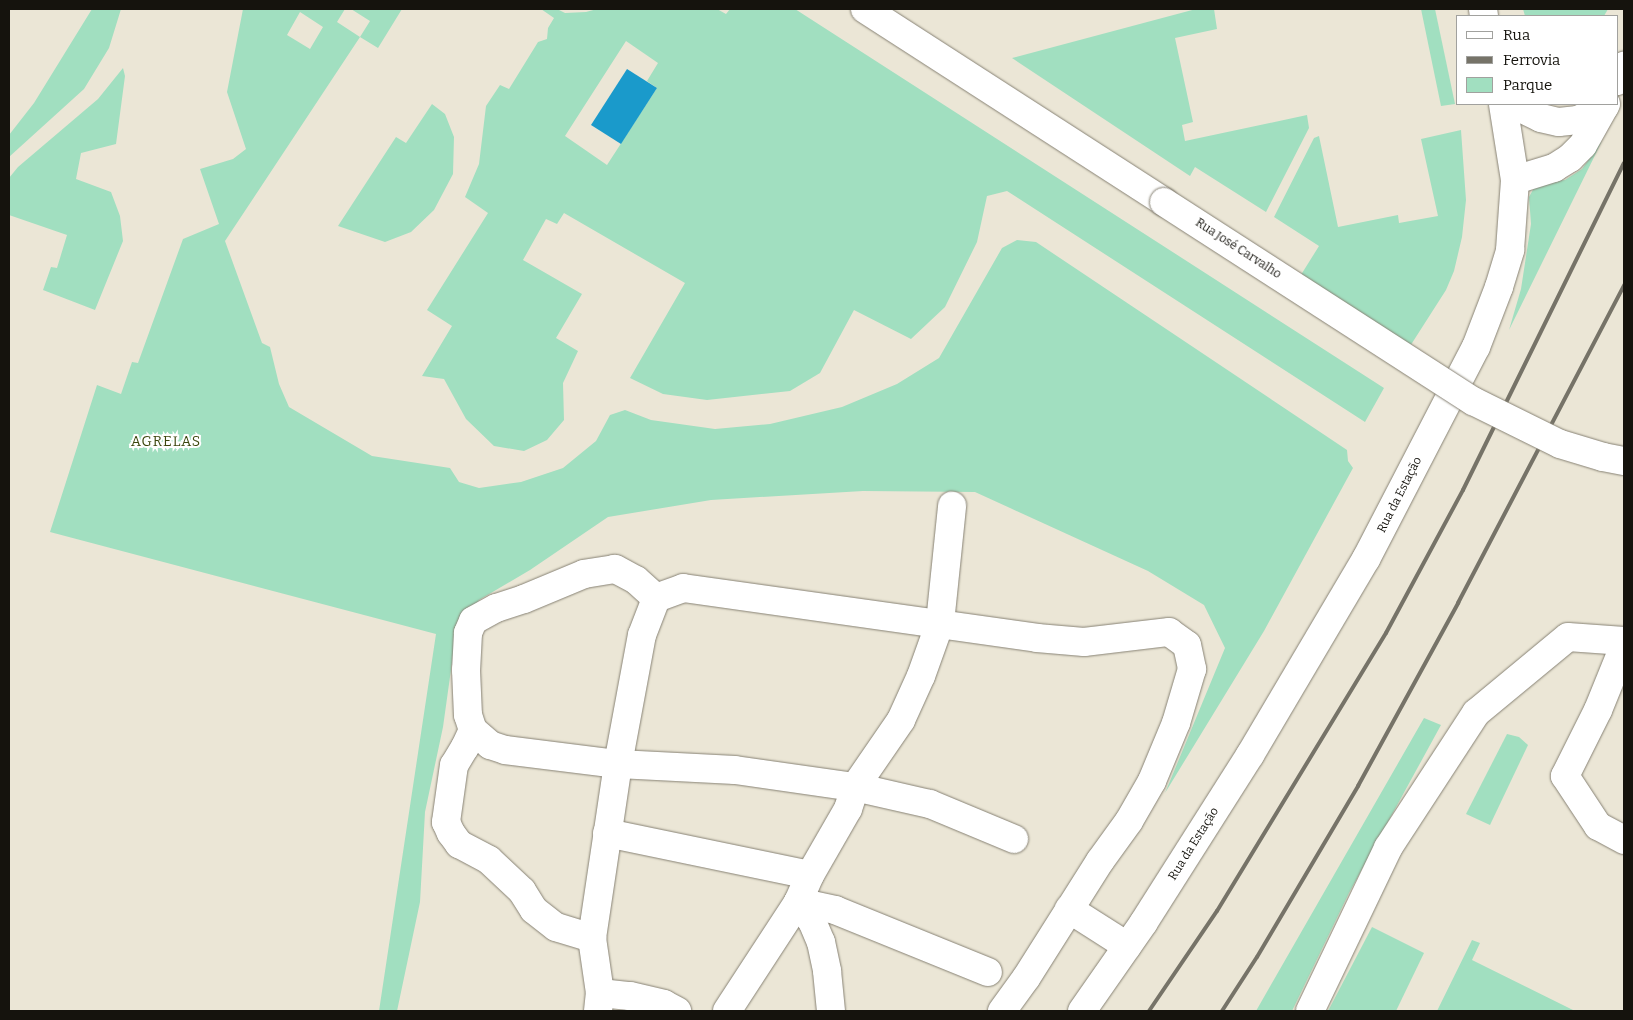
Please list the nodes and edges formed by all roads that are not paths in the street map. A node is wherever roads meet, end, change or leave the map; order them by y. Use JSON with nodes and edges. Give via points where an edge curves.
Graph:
{"nodes":[{"id":1,"x":865,"y":9,"type":"edge"},
{"id":2,"x":1624,"y":66,"type":"edge"},
{"id":3,"x":1618,"y":80,"type":"edge"},
{"id":4,"x":1503,"y":105,"type":"edge"},
{"id":5,"x":1514,"y":105,"type":"edge"},
{"id":6,"x":1605,"y":105,"type":"edge"},
{"id":7,"x":1515,"y":180,"type":"junction"},
{"id":8,"x":1624,"y":460,"type":"edge"},
{"id":9,"x":952,"y":506,"type":"dead end"},
{"id":10,"x":656,"y":598,"type":"junction"},
{"id":11,"x":940,"y":623,"type":"junction"},
{"id":12,"x":1624,"y":641,"type":"edge"},
{"id":13,"x":1624,"y":646,"type":"edge"},
{"id":14,"x":472,"y":730,"type":"junction"},
{"id":15,"x":618,"y":764,"type":"junction"},
{"id":16,"x":855,"y":786,"type":"junction"},
{"id":17,"x":607,"y":833,"type":"junction"},
{"id":18,"x":1014,"y":839,"type":"dead end"},
{"id":19,"x":1624,"y":840,"type":"edge"},
{"id":20,"x":810,"y":875,"type":"junction"},
{"id":21,"x":798,"y":902,"type":"junction"},
{"id":22,"x":1069,"y":909,"type":"junction"},
{"id":23,"x":592,"y":938,"type":"junction"},
{"id":24,"x":1127,"y":946,"type":"junction"},
{"id":25,"x":988,"y":972,"type":"dead end"},
{"id":26,"x":599,"y":1002,"type":"edge"},
{"id":27,"x":676,"y":1011,"type":"edge"},
{"id":28,"x":727,"y":1011,"type":"edge"},
{"id":29,"x":831,"y":1011,"type":"edge"},
{"id":30,"x":1002,"y":1011,"type":"edge"},
{"id":31,"x":1082,"y":1011,"type":"edge"},
{"id":32,"x":1310,"y":1011,"type":"edge"}],
"edges":[{"from":1,"to":8,"type":"street","name":"Rua José Carvalho","bridge":true,"via":[[1473,401],[1560,444]]},
{"from":2,"to":3,"type":"street"},
{"from":4,"to":7,"type":"street","name":"Rua da Estação"},
{"from":5,"to":6,"type":"street","via":[[1541,118],[1559,122],[1578,120]]},
{"from":6,"to":7,"type":"street","via":[[1582,145],[1570,158],[1554,168]]},
{"from":7,"to":24,"type":"street","name":"Rua da Estação","via":[[1510,250],[1476,347],[1366,559],[1250,755]]},
{"from":9,"to":11,"type":"street"},
{"from":10,"to":11,"type":"street","via":[[683,588],[698,589]]},
{"from":10,"to":14,"type":"street","via":[[636,580],[614,569],[584,574],[496,608],[473,621],[468,633],[466,670]]},
{"from":10,"to":15,"type":"street","via":[[642,634]]},
{"from":11,"to":16,"type":"street","via":[[901,720]]},
{"from":11,"to":22,"type":"street","via":[[1084,642],[1168,632],[1187,646],[1192,669],[1176,723],[1152,781]]},
{"from":12,"to":32,"type":"street","via":[[1568,638],[1476,713],[1388,848]]},
{"from":13,"to":19,"type":"street","via":[[1598,710],[1565,776],[1598,826]]},
{"from":14,"to":15,"type":"street","via":[[490,745],[504,750]]},
{"from":14,"to":23,"type":"street","via":[[454,765],[446,822],[450,834],[459,844],[490,860],[522,891],[534,910],[556,927]]},
{"from":15,"to":16,"type":"street","via":[[735,770]]},
{"from":15,"to":17,"type":"street"},
{"from":16,"to":18,"type":"street","via":[[930,804]]},
{"from":16,"to":20,"type":"street","via":[[848,809]]},
{"from":17,"to":20,"type":"street"},
{"from":17,"to":23,"type":"street"},
{"from":20,"to":21,"type":"street"},
{"from":21,"to":25,"type":"street","via":[[835,910]]},
{"from":21,"to":28,"type":"street"},
{"from":21,"to":29,"type":"street","via":[[812,921],[821,942]]},
{"from":22,"to":24,"type":"street"},
{"from":22,"to":30,"type":"street"},
{"from":23,"to":26,"type":"street"},
{"from":24,"to":31,"type":"street","name":"Rua da Estação"},
{"from":26,"to":27,"type":"street","via":[[630,996],[664,1004]]}]}
